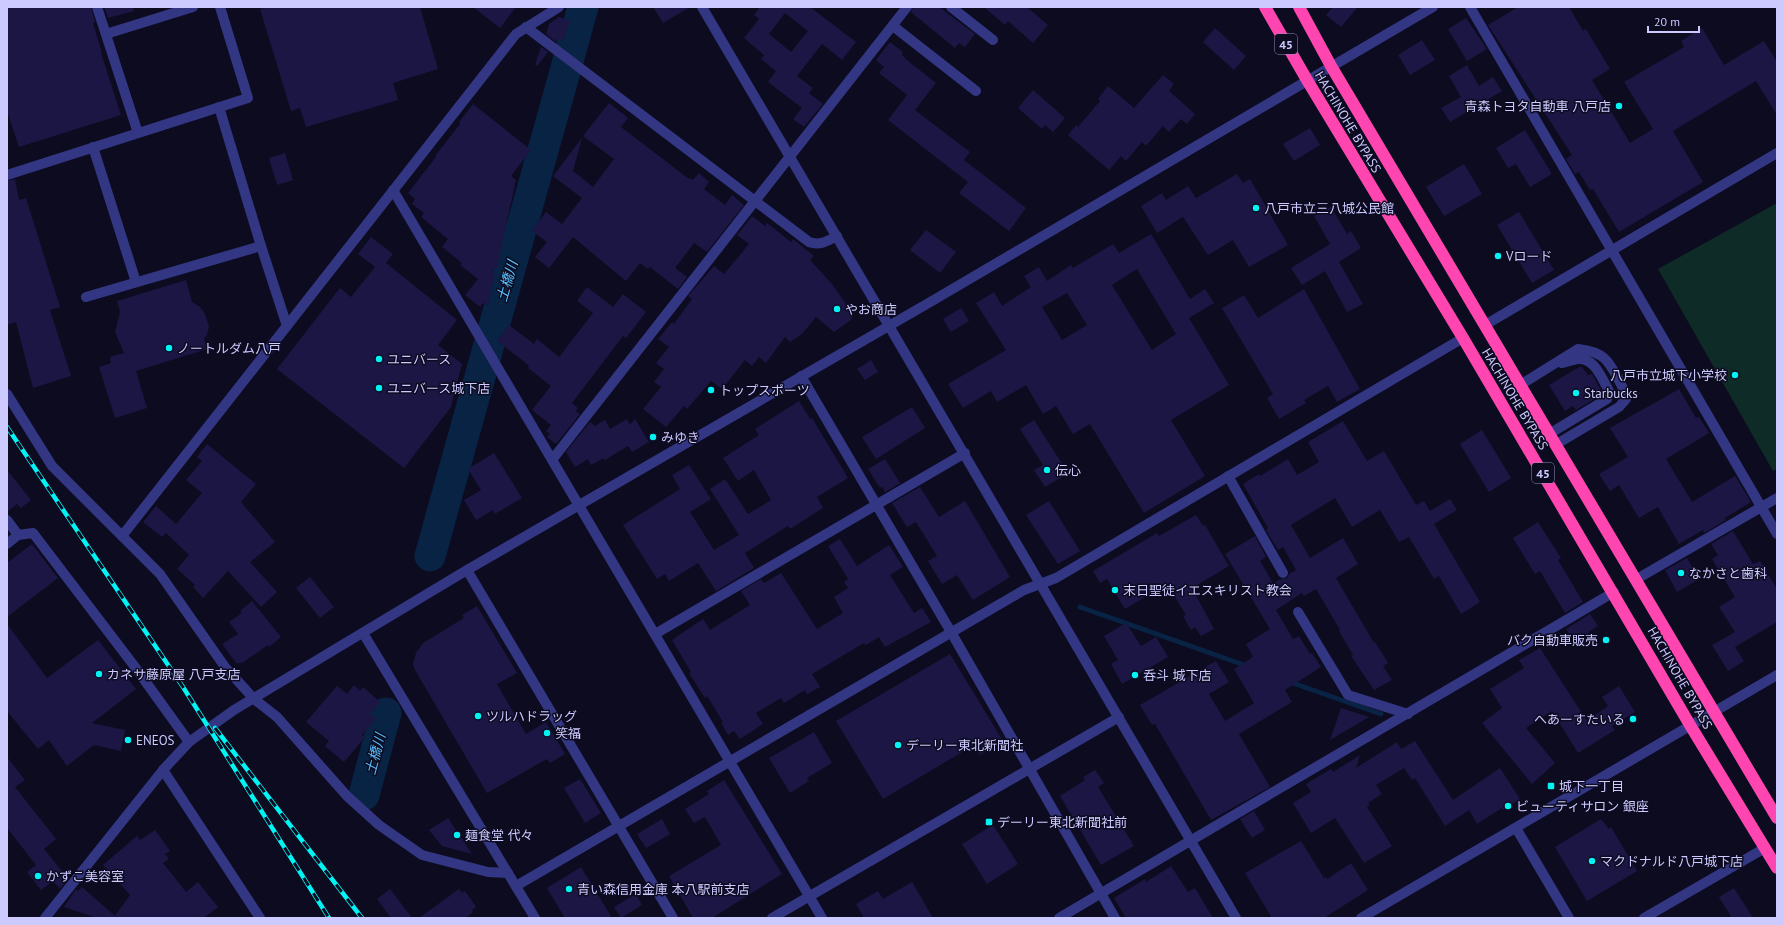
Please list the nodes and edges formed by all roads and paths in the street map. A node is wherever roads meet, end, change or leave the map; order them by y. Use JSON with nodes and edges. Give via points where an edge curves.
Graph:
{"nodes":[{"id":1,"x":97,"y":7,"type":"edge"},
{"id":2,"x":193,"y":7,"type":"edge"},
{"id":3,"x":220,"y":7,"type":"edge"},
{"id":4,"x":559,"y":7,"type":"edge"},
{"id":5,"x":702,"y":7,"type":"edge"},
{"id":6,"x":907,"y":7,"type":"edge"},
{"id":7,"x":951,"y":7,"type":"edge"},
{"id":8,"x":1265,"y":7,"type":"edge"},
{"id":9,"x":1299,"y":7,"type":"edge"},
{"id":10,"x":1433,"y":7,"type":"edge"},
{"id":11,"x":1470,"y":7,"type":"edge"},
{"id":12,"x":893,"y":26,"type":"junction"},
{"id":13,"x":526,"y":27,"type":"junction"},
{"id":14,"x":106,"y":34,"type":"junction"},
{"id":15,"x":993,"y":40,"type":"dead end"},
{"id":16,"x":1331,"y":66,"type":"junction"},
{"id":17,"x":1307,"y":80,"type":"junction"},
{"id":18,"x":976,"y":91,"type":"dead end"},
{"id":19,"x":219,"y":107,"type":"junction"},
{"id":20,"x":138,"y":133,"type":"junction"},
{"id":21,"x":93,"y":147,"type":"junction"},
{"id":22,"x":1777,"y":153,"type":"edge"},
{"id":23,"x":791,"y":157,"type":"junction"},
{"id":24,"x":8,"y":172,"type":"edge"},
{"id":25,"x":393,"y":190,"type":"junction"},
{"id":26,"x":756,"y":202,"type":"junction"},
{"id":27,"x":837,"y":236,"type":"junction"},
{"id":28,"x":261,"y":246,"type":"junction"},
{"id":29,"x":1611,"y":250,"type":"junction"},
{"id":30,"x":136,"y":282,"type":"junction"},
{"id":31,"x":86,"y":296,"type":"dead end"},
{"id":32,"x":1484,"y":325,"type":"junction"},
{"id":33,"x":287,"y":326,"type":"junction"},
{"id":34,"x":889,"y":326,"type":"junction"},
{"id":35,"x":1463,"y":338,"type":"junction"},
{"id":36,"x":1550,"y":366,"type":"junction"},
{"id":37,"x":801,"y":376,"type":"junction"},
{"id":38,"x":1520,"y":385,"type":"junction"},
{"id":39,"x":7,"y":394,"type":"edge"},
{"id":40,"x":1549,"y":434,"type":"junction"},
{"id":41,"x":1555,"y":445,"type":"junction"},
{"id":42,"x":965,"y":453,"type":"junction"},
{"id":43,"x":552,"y":460,"type":"junction"},
{"id":44,"x":1228,"y":476,"type":"junction"},
{"id":45,"x":1777,"y":498,"type":"edge"},
{"id":46,"x":877,"y":504,"type":"junction"},
{"id":47,"x":579,"y":505,"type":"junction"},
{"id":48,"x":1761,"y":507,"type":"junction"},
{"id":49,"x":7,"y":520,"type":"edge"},
{"id":50,"x":1777,"y":534,"type":"edge"},
{"id":51,"x":18,"y":535,"type":"junction"},
{"id":52,"x":122,"y":536,"type":"junction"},
{"id":53,"x":7,"y":544,"type":"edge"},
{"id":54,"x":468,"y":570,"type":"junction"},
{"id":55,"x":1283,"y":573,"type":"dead end"},
{"id":56,"x":1635,"y":580,"type":"junction"},
{"id":57,"x":1041,"y":583,"type":"junction"},
{"id":58,"x":1614,"y":592,"type":"junction"},
{"id":59,"x":1298,"y":612,"type":"dead end"},
{"id":60,"x":951,"y":632,"type":"junction"},
{"id":61,"x":363,"y":633,"type":"junction"},
{"id":62,"x":655,"y":634,"type":"junction"},
{"id":63,"x":1777,"y":675,"type":"edge"},
{"id":64,"x":254,"y":698,"type":"junction"},
{"id":65,"x":1713,"y":711,"type":"junction"},
{"id":66,"x":1408,"y":714,"type":"junction"},
{"id":67,"x":1119,"y":717,"type":"junction"},
{"id":68,"x":1690,"y":725,"type":"junction"},
{"id":69,"x":189,"y":742,"type":"junction"},
{"id":70,"x":730,"y":761,"type":"junction"},
{"id":71,"x":1030,"y":769,"type":"junction"},
{"id":72,"x":163,"y":770,"type":"junction"},
{"id":73,"x":1777,"y":818,"type":"edge"},
{"id":74,"x":618,"y":825,"type":"junction"},
{"id":75,"x":1516,"y":828,"type":"junction"},
{"id":76,"x":1191,"y":842,"type":"junction"},
{"id":77,"x":1765,"y":848,"type":"junction"},
{"id":78,"x":1777,"y":868,"type":"edge"},
{"id":79,"x":508,"y":873,"type":"junction"},
{"id":80,"x":516,"y":886,"type":"junction"},
{"id":81,"x":1101,"y":893,"type":"junction"},
{"id":82,"x":809,"y":897,"type":"junction"},
{"id":83,"x":45,"y":918,"type":"edge"},
{"id":84,"x":260,"y":918,"type":"edge"},
{"id":85,"x":535,"y":918,"type":"edge"},
{"id":86,"x":673,"y":918,"type":"edge"},
{"id":87,"x":772,"y":918,"type":"edge"},
{"id":88,"x":822,"y":918,"type":"edge"},
{"id":89,"x":1059,"y":918,"type":"edge"},
{"id":90,"x":1115,"y":918,"type":"edge"},
{"id":91,"x":1236,"y":918,"type":"edge"},
{"id":92,"x":1361,"y":918,"type":"edge"},
{"id":93,"x":1569,"y":918,"type":"edge"},
{"id":94,"x":1644,"y":918,"type":"edge"}],
"edges":[{"from":1,"to":14,"type":"street"},
{"from":2,"to":14,"type":"street"},
{"from":3,"to":19,"type":"street","via":[[248,98]]},
{"from":4,"to":13,"type":"street"},
{"from":5,"to":23,"type":"street"},
{"from":6,"to":12,"type":"street"},
{"from":7,"to":15,"type":"street"},
{"from":8,"to":17,"type":"highway","name":"HACHINOHE BYPASS","number":"45"},
{"from":9,"to":16,"type":"highway","name":"HACHINOHE BYPASS","number":"45"},
{"from":10,"to":16,"type":"street"},
{"from":11,"to":29,"type":"street"},
{"from":12,"to":18,"type":"street"},
{"from":12,"to":23,"type":"street"},
{"from":13,"to":25,"type":"street","via":[[516,34]]},
{"from":13,"to":26,"type":"street"},
{"from":14,"to":20,"type":"street"},
{"from":16,"to":17,"type":"street"},
{"from":16,"to":32,"type":"highway","name":"HACHINOHE BYPASS","number":"45"},
{"from":17,"to":34,"type":"street"},
{"from":17,"to":35,"type":"highway","name":"HACHINOHE BYPASS","number":"45"},
{"from":19,"to":20,"type":"street"},
{"from":19,"to":28,"type":"street"},
{"from":20,"to":21,"type":"street"},
{"from":21,"to":24,"type":"street"},
{"from":21,"to":30,"type":"street"},
{"from":22,"to":29,"type":"street"},
{"from":23,"to":26,"type":"street"},
{"from":23,"to":27,"type":"street"},
{"from":25,"to":33,"type":"street"},
{"from":25,"to":43,"type":"street"},
{"from":26,"to":27,"type":"street","via":[[816,245]]},
{"from":26,"to":43,"type":"street"},
{"from":27,"to":34,"type":"street"},
{"from":28,"to":30,"type":"street"},
{"from":28,"to":33,"type":"street"},
{"from":29,"to":32,"type":"street"},
{"from":29,"to":48,"type":"street"},
{"from":30,"to":31,"type":"street"},
{"from":32,"to":38,"type":"highway","name":"HACHINOHE BYPASS","number":"45"},
{"from":33,"to":52,"type":"street"},
{"from":34,"to":37,"type":"street"},
{"from":34,"to":42,"type":"street"},
{"from":35,"to":44,"type":"street"},
{"from":35,"to":58,"type":"highway","name":"HACHINOHE BYPASS","number":"45"},
{"from":36,"to":38,"type":"street"},
{"from":36,"to":40,"type":"street","via":[[1578,359],[1589,362],[1594,365],[1609,391],[1607,399]]},
{"from":36,"to":41,"type":"street","via":[[1578,349],[1596,353],[1605,358],[1626,395],[1626,400],[1619,407]]},
{"from":37,"to":46,"type":"street"},
{"from":37,"to":47,"type":"street"},
{"from":38,"to":40,"type":"highway","name":"HACHINOHE BYPASS","number":"45"},
{"from":39,"to":52,"type":"street","via":[[52,466]]},
{"from":40,"to":41,"type":"highway","name":"HACHINOHE BYPASS","number":"45"},
{"from":41,"to":56,"type":"highway","name":"HACHINOHE BYPASS","number":"45"},
{"from":42,"to":46,"type":"street"},
{"from":42,"to":57,"type":"street"},
{"from":43,"to":47,"type":"street"},
{"from":44,"to":55,"type":"street"},
{"from":44,"to":57,"type":"street","via":[[1056,578]]},
{"from":45,"to":48,"type":"street"},
{"from":46,"to":60,"type":"street"},
{"from":46,"to":62,"type":"street"},
{"from":47,"to":54,"type":"street"},
{"from":47,"to":62,"type":"street"},
{"from":48,"to":50,"type":"street"},
{"from":48,"to":56,"type":"street"},
{"from":49,"to":51,"type":"street"},
{"from":51,"to":53,"type":"street"},
{"from":51,"to":69,"type":"street","via":[[32,533],[136,667]]},
{"from":52,"to":64,"type":"street","via":[[160,574],[225,666]]},
{"from":54,"to":61,"type":"street"},
{"from":54,"to":74,"type":"street"},
{"from":56,"to":65,"type":"highway","name":"HACHINOHE BYPASS","number":"45"},
{"from":57,"to":60,"type":"street"},
{"from":57,"to":67,"type":"street"},
{"from":58,"to":66,"type":"street"},
{"from":58,"to":68,"type":"highway","name":"HACHINOHE BYPASS","number":"45"},
{"from":59,"to":66,"type":"street","via":[[1348,695]]},
{"from":60,"to":70,"type":"street"},
{"from":60,"to":71,"type":"street"},
{"from":61,"to":64,"type":"street"},
{"from":61,"to":79,"type":"street"},
{"from":62,"to":70,"type":"street"},
{"from":63,"to":65,"type":"street"},
{"from":64,"to":69,"type":"street"},
{"from":64,"to":79,"type":"street","via":[[277,717],[347,796],[379,824],[422,855],[488,872]]},
{"from":65,"to":68,"type":"street"},
{"from":65,"to":73,"type":"highway","name":"HACHINOHE BYPASS","number":"45"},
{"from":66,"to":76,"type":"street"},
{"from":67,"to":71,"type":"street"},
{"from":67,"to":76,"type":"street"},
{"from":68,"to":75,"type":"street"},
{"from":68,"to":77,"type":"highway","name":"HACHINOHE BYPASS","number":"45"},
{"from":69,"to":72,"type":"street"},
{"from":70,"to":74,"type":"street"},
{"from":70,"to":82,"type":"street"},
{"from":71,"to":81,"type":"street"},
{"from":71,"to":82,"type":"street"},
{"from":72,"to":83,"type":"street"},
{"from":72,"to":84,"type":"street"},
{"from":74,"to":80,"type":"street"},
{"from":74,"to":86,"type":"street"},
{"from":75,"to":92,"type":"street"},
{"from":75,"to":93,"type":"street"},
{"from":76,"to":81,"type":"street"},
{"from":76,"to":91,"type":"street"},
{"from":77,"to":78,"type":"highway","name":"HACHINOHE BYPASS","number":"45"},
{"from":77,"to":94,"type":"street"},
{"from":79,"to":80,"type":"street"},
{"from":80,"to":85,"type":"street"},
{"from":81,"to":89,"type":"street"},
{"from":81,"to":90,"type":"street"},
{"from":82,"to":87,"type":"street"},
{"from":82,"to":88,"type":"street"}]}
